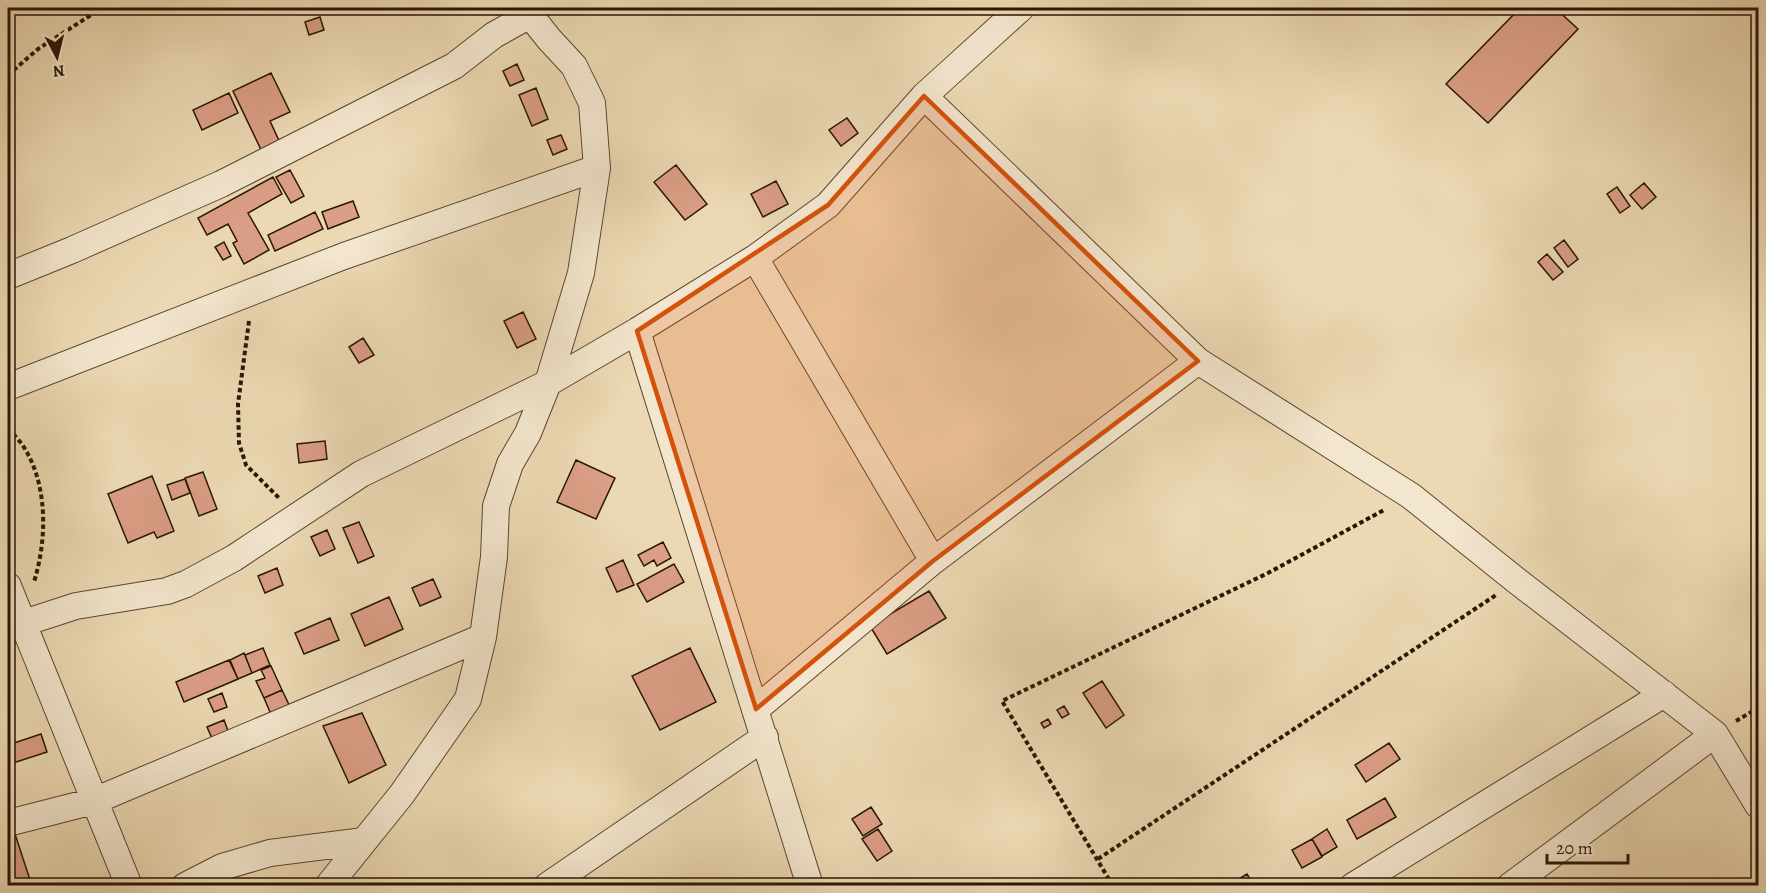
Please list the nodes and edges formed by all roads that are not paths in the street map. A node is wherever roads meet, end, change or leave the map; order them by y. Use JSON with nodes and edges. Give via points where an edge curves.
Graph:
{"nodes":[{"id":1,"x":1021,"y":8,"type":"edge"},
{"id":2,"x":530,"y":11,"type":"edge"},
{"id":3,"x":924,"y":96,"type":"junction"},
{"id":4,"x":597,"y":168,"type":"junction"},
{"id":5,"x":755,"y":258,"type":"junction"},
{"id":6,"x":8,"y":276,"type":"edge"},
{"id":7,"x":637,"y":331,"type":"junction"},
{"id":8,"x":1198,"y":361,"type":"junction"},
{"id":9,"x":548,"y":383,"type":"junction"},
{"id":10,"x":8,"y":387,"type":"edge"},
{"id":11,"x":933,"y":561,"type":"junction"},
{"id":12,"x":8,"y":585,"type":"edge"},
{"id":13,"x":15,"y":625,"type":"edge"},
{"id":14,"x":483,"y":637,"type":"junction"},
{"id":15,"x":1664,"y":694,"type":"junction"},
{"id":16,"x":756,"y":709,"type":"junction"},
{"id":17,"x":1715,"y":734,"type":"junction"},
{"id":18,"x":765,"y":737,"type":"junction"},
{"id":19,"x":94,"y":801,"type":"junction"},
{"id":20,"x":1758,"y":805,"type":"edge"},
{"id":21,"x":8,"y":823,"type":"edge"},
{"id":22,"x":364,"y":841,"type":"junction"},
{"id":23,"x":129,"y":885,"type":"edge"},
{"id":24,"x":185,"y":885,"type":"edge"},
{"id":25,"x":328,"y":885,"type":"edge"},
{"id":26,"x":548,"y":885,"type":"edge"},
{"id":27,"x":810,"y":885,"type":"edge"},
{"id":28,"x":1353,"y":885,"type":"edge"},
{"id":29,"x":1510,"y":885,"type":"edge"}],
"edges":[{"from":1,"to":3,"type":"street"},
{"from":2,"to":4,"type":"street","via":[[574,66],[592,103]]},
{"from":2,"to":6,"type":"street","via":[[454,66],[232,179]]},
{"from":3,"to":5,"type":"street","via":[[828,205]]},
{"from":3,"to":8,"type":"street"},
{"from":4,"to":9,"type":"street","via":[[581,273]]},
{"from":4,"to":10,"type":"street","via":[[344,256]]},
{"from":5,"to":7,"type":"street"},
{"from":5,"to":11,"type":"street"},
{"from":7,"to":9,"type":"street"},
{"from":7,"to":16,"type":"street"},
{"from":8,"to":11,"type":"street"},
{"from":8,"to":15,"type":"street","via":[[1411,496]]},
{"from":9,"to":13,"type":"street","via":[[360,474],[234,558],[186,584],[168,591],[76,606]]},
{"from":9,"to":14,"type":"street","via":[[528,434],[510,464],[496,506],[494,557]]},
{"from":11,"to":16,"type":"street"},
{"from":12,"to":13,"type":"street"},
{"from":13,"to":19,"type":"street"},
{"from":14,"to":19,"type":"street"},
{"from":14,"to":22,"type":"street","via":[[468,699]]},
{"from":15,"to":17,"type":"street"},
{"from":15,"to":28,"type":"street"},
{"from":16,"to":18,"type":"street"},
{"from":17,"to":20,"type":"street"},
{"from":17,"to":29,"type":"street"},
{"from":18,"to":26,"type":"street"},
{"from":18,"to":27,"type":"street"},
{"from":19,"to":21,"type":"street"},
{"from":19,"to":23,"type":"street"},
{"from":22,"to":24,"type":"street","via":[[270,853],[222,867]]},
{"from":22,"to":25,"type":"street"}]}
